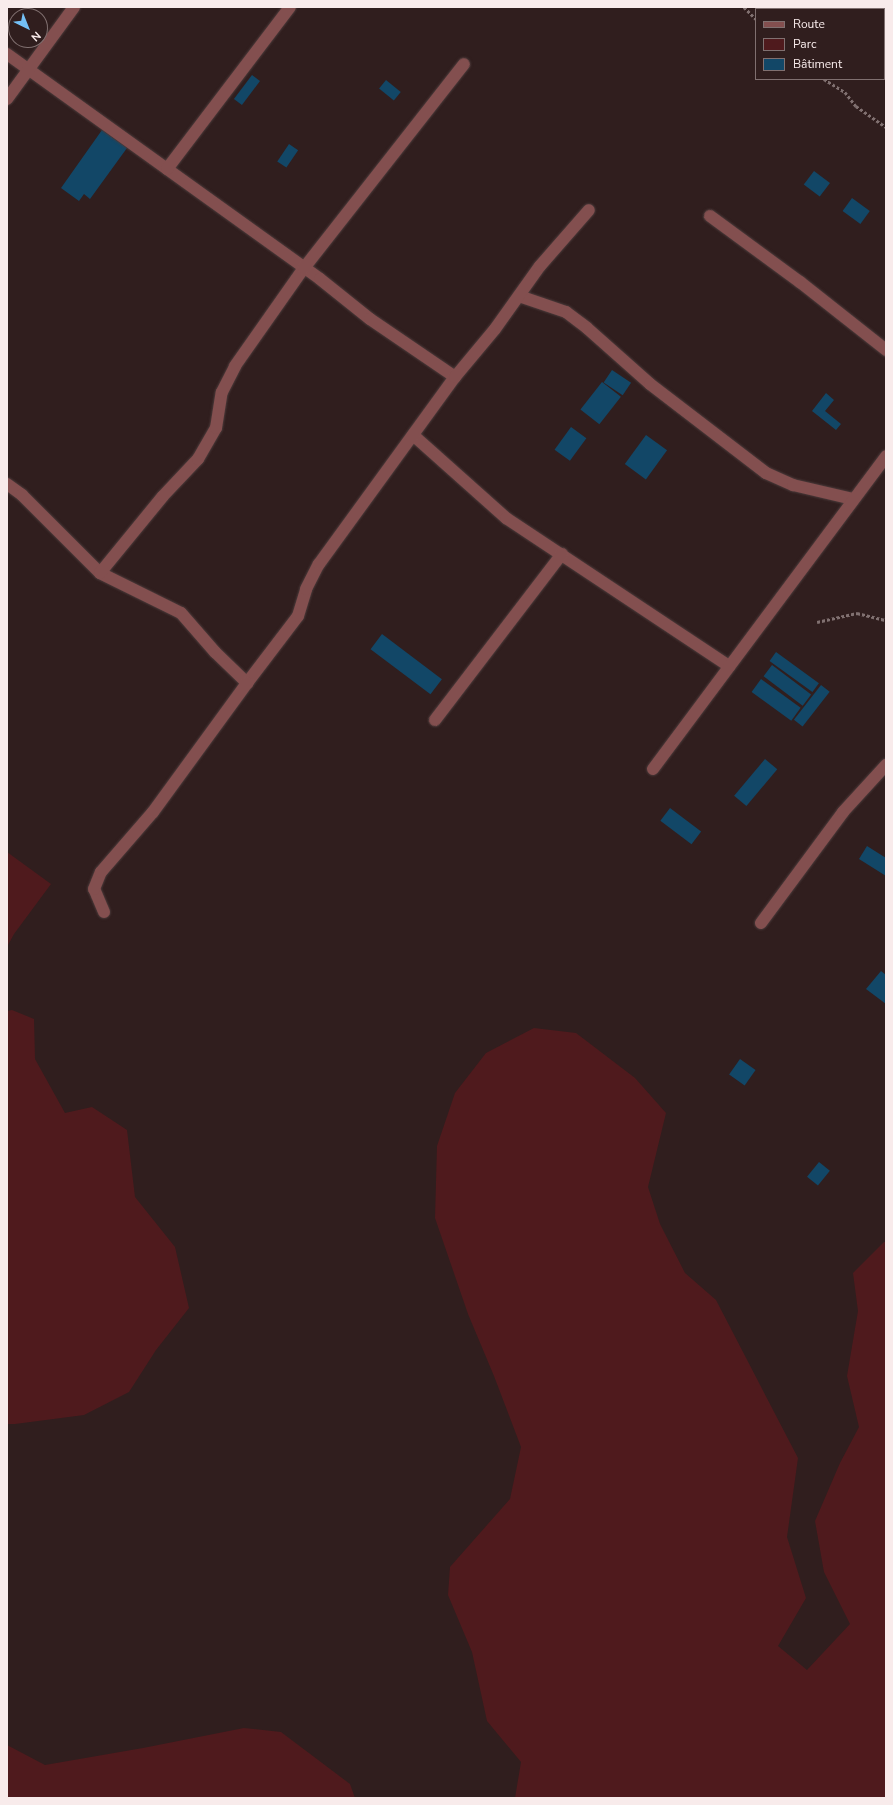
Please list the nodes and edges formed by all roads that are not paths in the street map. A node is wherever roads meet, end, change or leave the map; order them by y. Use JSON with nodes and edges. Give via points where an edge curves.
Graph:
{"nodes":[{"id":1,"x":74,"y":7,"type":"edge"},
{"id":2,"x":290,"y":7,"type":"edge"},
{"id":3,"x":7,"y":54,"type":"edge"},
{"id":4,"x":464,"y":64,"type":"dead end"},
{"id":5,"x":29,"y":69,"type":"junction"},
{"id":6,"x":7,"y":99,"type":"edge"},
{"id":7,"x":167,"y":169,"type":"junction"},
{"id":8,"x":589,"y":210,"type":"dead end"},
{"id":9,"x":710,"y":216,"type":"dead end"},
{"id":10,"x":304,"y":268,"type":"junction"},
{"id":11,"x":519,"y":296,"type":"junction"},
{"id":12,"x":886,"y":350,"type":"edge"},
{"id":13,"x":455,"y":377,"type":"junction"},
{"id":14,"x":413,"y":435,"type":"junction"},
{"id":15,"x":886,"y":456,"type":"edge"},
{"id":16,"x":7,"y":484,"type":"edge"},
{"id":17,"x":853,"y":499,"type":"junction"},
{"id":18,"x":562,"y":554,"type":"junction"},
{"id":19,"x":100,"y":574,"type":"junction"},
{"id":20,"x":729,"y":666,"type":"junction"},
{"id":21,"x":247,"y":683,"type":"junction"},
{"id":22,"x":435,"y":720,"type":"dead end"},
{"id":23,"x":886,"y":765,"type":"edge"},
{"id":24,"x":653,"y":769,"type":"dead end"},
{"id":25,"x":104,"y":912,"type":"dead end"},
{"id":26,"x":761,"y":923,"type":"dead end"}],
"edges":[{"from":1,"to":5,"type":"street"},
{"from":2,"to":7,"type":"street"},
{"from":3,"to":5,"type":"street"},
{"from":4,"to":10,"type":"street"},
{"from":5,"to":6,"type":"street"},
{"from":5,"to":7,"type":"street"},
{"from":7,"to":10,"type":"street"},
{"from":8,"to":11,"type":"street","via":[[540,266]]},
{"from":9,"to":12,"type":"street","via":[[800,282]]},
{"from":10,"to":13,"type":"street","via":[[370,319]]},
{"from":10,"to":19,"type":"street","via":[[235,366],[222,392],[216,428],[198,459],[163,496]]},
{"from":11,"to":13,"type":"street"},
{"from":11,"to":17,"type":"street","via":[[566,312],[650,384],[766,473],[793,485]]},
{"from":13,"to":14,"type":"street"},
{"from":14,"to":18,"type":"street","via":[[506,518]]},
{"from":14,"to":21,"type":"street","via":[[319,564],[306,589],[298,616]]},
{"from":15,"to":17,"type":"street"},
{"from":16,"to":19,"type":"street","via":[[22,495]]},
{"from":17,"to":20,"type":"street"},
{"from":18,"to":20,"type":"street"},
{"from":18,"to":22,"type":"street"},
{"from":19,"to":21,"type":"street","via":[[181,613]]},
{"from":20,"to":24,"type":"street"},
{"from":21,"to":25,"type":"street","via":[[153,812],[101,872],[94,889]]},
{"from":23,"to":26,"type":"street","via":[[843,812]]}]}
